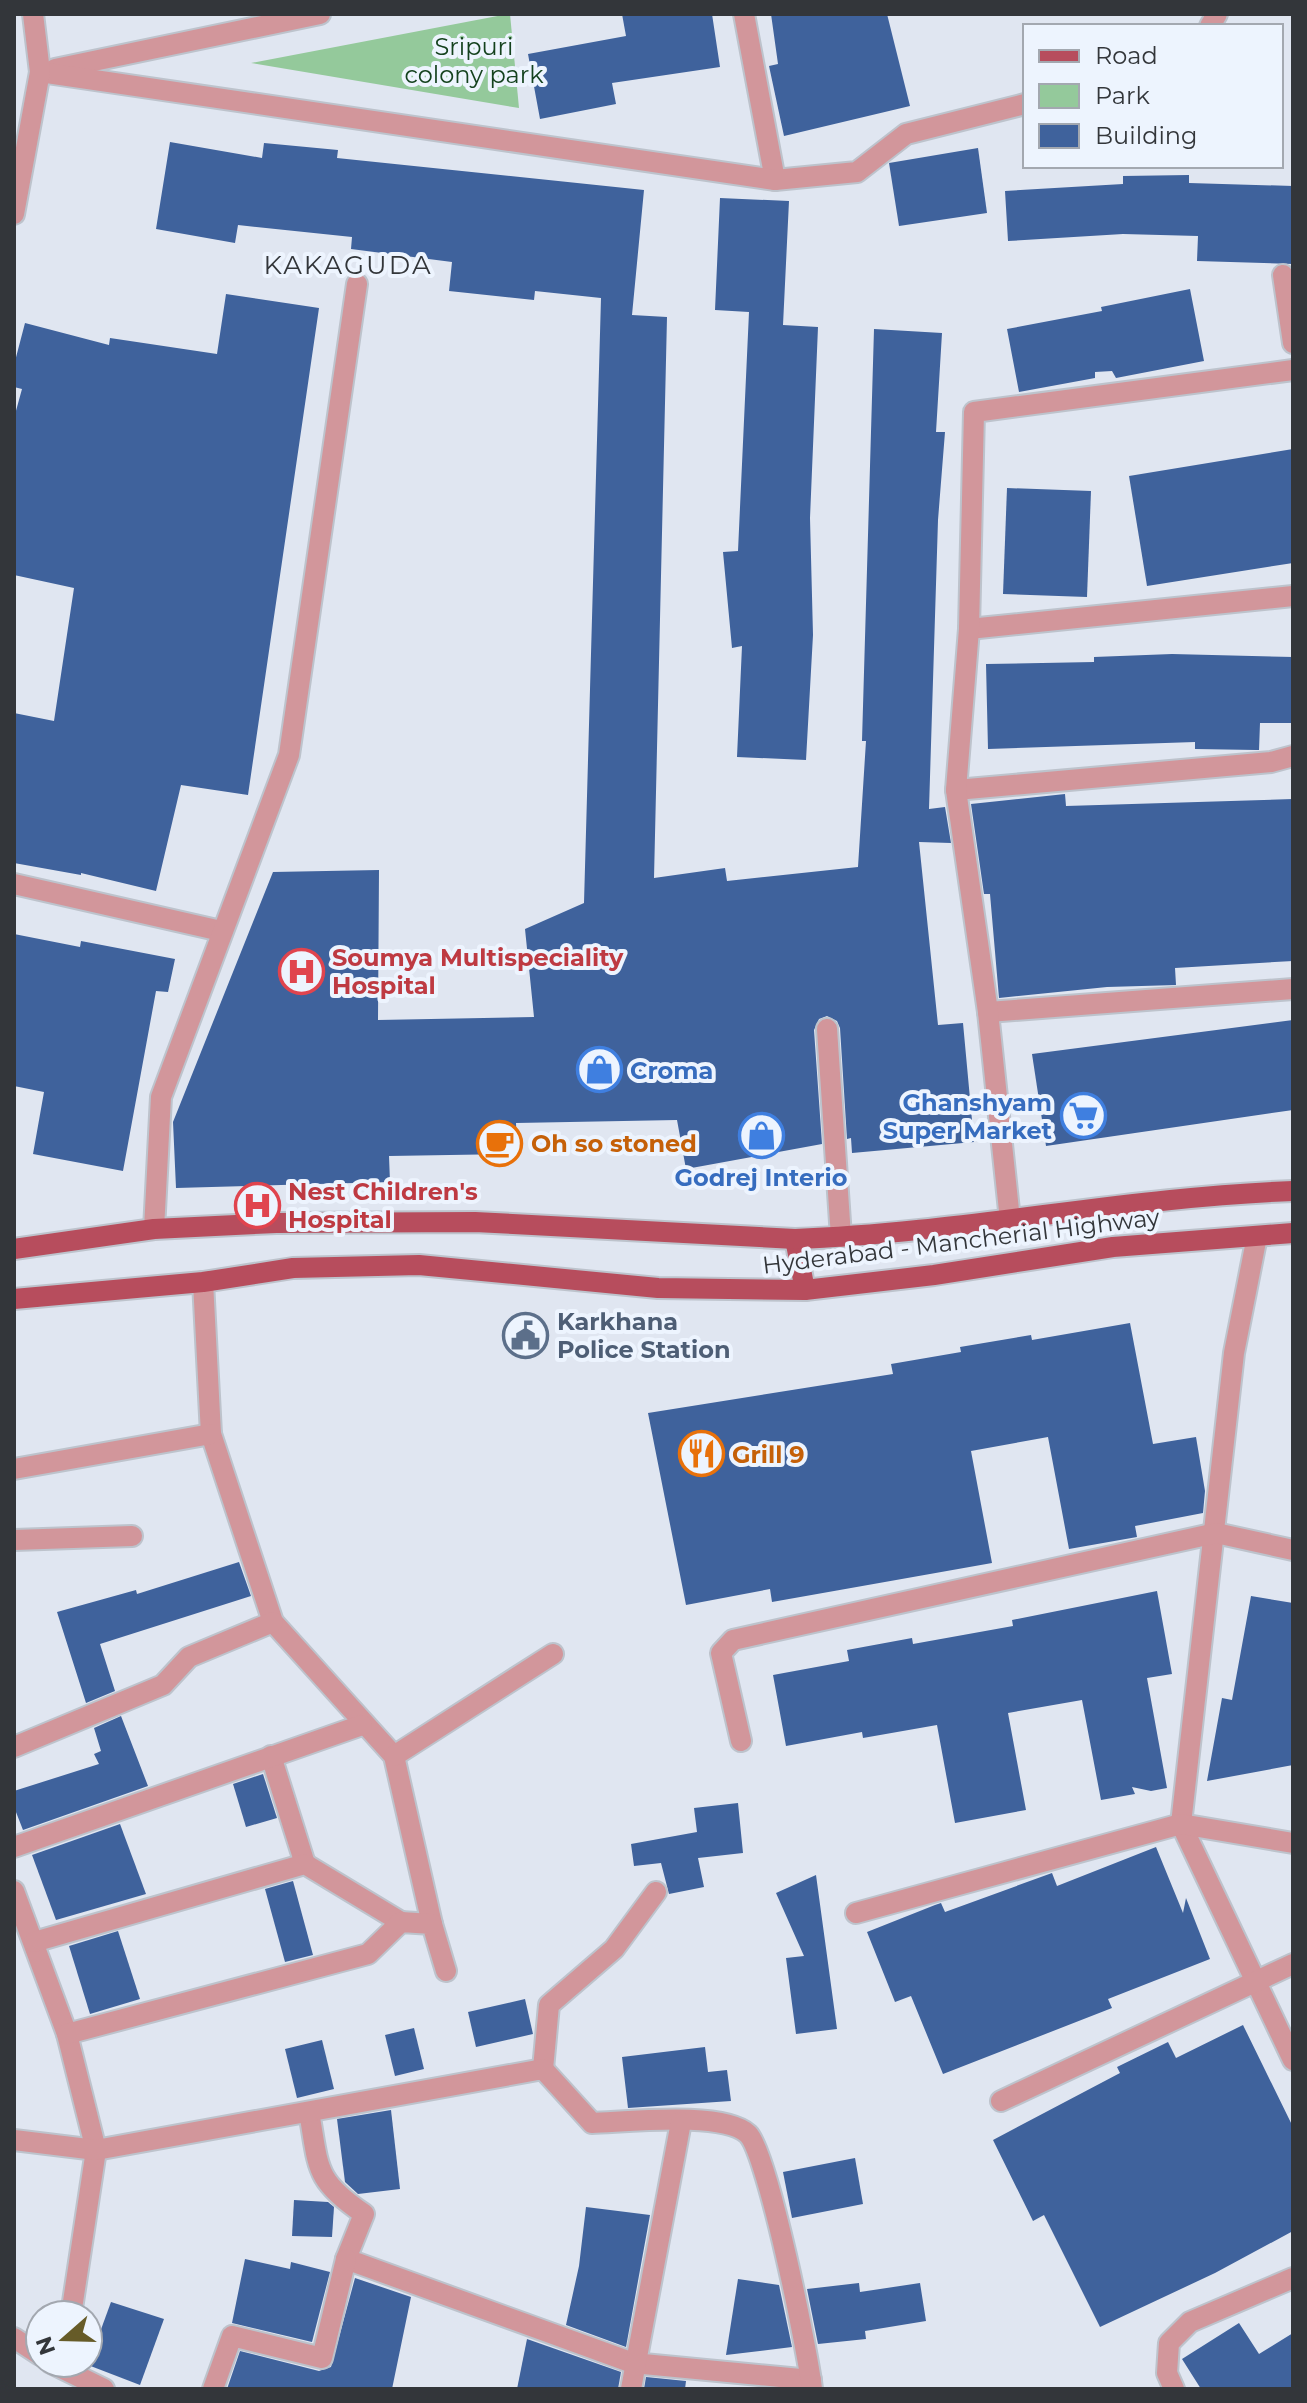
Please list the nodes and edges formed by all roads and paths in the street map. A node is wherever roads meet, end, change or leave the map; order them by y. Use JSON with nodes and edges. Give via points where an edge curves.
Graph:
{"nodes":[{"id":1,"x":33,"y":14,"type":"edge"},
{"id":2,"x":320,"y":14,"type":"edge"},
{"id":3,"x":744,"y":14,"type":"edge"},
{"id":4,"x":40,"y":72,"type":"junction"},
{"id":5,"x":1023,"y":105,"type":"edge"},
{"id":6,"x":775,"y":180,"type":"junction"},
{"id":7,"x":14,"y":214,"type":"edge"},
{"id":8,"x":1283,"y":275,"type":"dead end"},
{"id":9,"x":357,"y":284,"type":"dead end"},
{"id":10,"x":1293,"y":343,"type":"edge"},
{"id":11,"x":1293,"y":370,"type":"edge"},
{"id":12,"x":1293,"y":596,"type":"edge"},
{"id":13,"x":969,"y":629,"type":"junction"},
{"id":14,"x":1293,"y":756,"type":"edge"},
{"id":15,"x":956,"y":790,"type":"junction"},
{"id":16,"x":14,"y":884,"type":"edge"},
{"id":17,"x":221,"y":931,"type":"junction"},
{"id":18,"x":1293,"y":989,"type":"edge"},
{"id":19,"x":988,"y":1012,"type":"junction"},
{"id":20,"x":827,"y":1029,"type":"dead end"},
{"id":21,"x":1293,"y":1191,"type":"edge"},
{"id":22,"x":1010,"y":1220,"type":"junction"},
{"id":23,"x":154,"y":1229,"type":"junction"},
{"id":24,"x":1293,"y":1233,"type":"edge"},
{"id":25,"x":1257,"y":1236,"type":"junction"},
{"id":26,"x":841,"y":1237,"type":"junction"},
{"id":27,"x":795,"y":1239,"type":"junction"},
{"id":28,"x":14,"y":1249,"type":"edge"},
{"id":29,"x":203,"y":1282,"type":"junction"},
{"id":30,"x":805,"y":1290,"type":"junction"},
{"id":31,"x":14,"y":1299,"type":"edge"},
{"id":32,"x":211,"y":1434,"type":"junction"},
{"id":33,"x":14,"y":1469,"type":"edge"},
{"id":34,"x":1216,"y":1533,"type":"junction"},
{"id":35,"x":132,"y":1536,"type":"dead end"},
{"id":36,"x":14,"y":1540,"type":"edge"},
{"id":37,"x":1293,"y":1550,"type":"edge"},
{"id":38,"x":273,"y":1622,"type":"junction"},
{"id":39,"x":553,"y":1654,"type":"dead end"},
{"id":40,"x":362,"y":1725,"type":"junction"},
{"id":41,"x":741,"y":1741,"type":"dead end"},
{"id":42,"x":14,"y":1747,"type":"edge"},
{"id":43,"x":271,"y":1756,"type":"junction"},
{"id":44,"x":394,"y":1756,"type":"junction"},
{"id":45,"x":1181,"y":1824,"type":"junction"},
{"id":46,"x":1293,"y":1843,"type":"edge"},
{"id":47,"x":14,"y":1847,"type":"edge"},
{"id":48,"x":305,"y":1864,"type":"junction"},
{"id":49,"x":14,"y":1891,"type":"edge"},
{"id":50,"x":656,"y":1892,"type":"dead end"},
{"id":51,"x":856,"y":1913,"type":"dead end"},
{"id":52,"x":401,"y":1922,"type":"junction"},
{"id":53,"x":432,"y":1924,"type":"junction"},
{"id":54,"x":34,"y":1942,"type":"junction"},
{"id":55,"x":1293,"y":1964,"type":"edge"},
{"id":56,"x":446,"y":1971,"type":"dead end"},
{"id":57,"x":1256,"y":1980,"type":"junction"},
{"id":58,"x":67,"y":2034,"type":"junction"},
{"id":59,"x":1293,"y":2060,"type":"edge"},
{"id":60,"x":543,"y":2069,"type":"junction"},
{"id":61,"x":1001,"y":2101,"type":"dead end"},
{"id":62,"x":309,"y":2112,"type":"junction"},
{"id":63,"x":681,"y":2122,"type":"junction"},
{"id":64,"x":14,"y":2140,"type":"edge"},
{"id":65,"x":96,"y":2150,"type":"junction"},
{"id":66,"x":346,"y":2259,"type":"junction"},
{"id":67,"x":1293,"y":2278,"type":"edge"},
{"id":68,"x":73,"y":2299,"type":"edge"},
{"id":69,"x":633,"y":2363,"type":"junction"},
{"id":70,"x":78,"y":2379,"type":"edge"},
{"id":71,"x":811,"y":2385,"type":"edge"},
{"id":72,"x":104,"y":2389,"type":"edge"},
{"id":73,"x":213,"y":2389,"type":"edge"},
{"id":74,"x":631,"y":2389,"type":"edge"},
{"id":75,"x":1174,"y":2389,"type":"edge"}],
"edges":[{"from":1,"to":4,"type":"street"},
{"from":2,"to":4,"type":"street"},
{"from":3,"to":6,"type":"street"},
{"from":4,"to":6,"type":"street"},
{"from":4,"to":7,"type":"street"},
{"from":5,"to":6,"type":"street","via":[[906,134],[857,172]]},
{"from":8,"to":10,"type":"street"},
{"from":9,"to":17,"type":"street","via":[[289,755]]},
{"from":11,"to":13,"type":"street","via":[[974,412]]},
{"from":12,"to":13,"type":"street"},
{"from":13,"to":15,"type":"street"},
{"from":14,"to":15,"type":"street"},
{"from":15,"to":19,"type":"street"},
{"from":16,"to":17,"type":"street"},
{"from":17,"to":23,"type":"street","via":[[161,1097]]},
{"from":18,"to":19,"type":"street"},
{"from":19,"to":22,"type":"street"},
{"from":20,"to":26,"type":"street"},
{"from":21,"to":22,"type":"main road","name":"Hyderabad - Mancherial Highway","via":[[1144,1201]]},
{"from":22,"to":26,"type":"main road","name":"Hyderabad - Mancherial Highway"},
{"from":23,"to":27,"type":"main road","name":"Hyderabad - Mancherial Highway","via":[[475,1222]]},
{"from":23,"to":28,"type":"main road","name":"Hyderabad - Mancherial Highway"},
{"from":24,"to":25,"type":"main road","name":"Hyderabad - Mancherial Highway"},
{"from":25,"to":30,"type":"main road","name":"Hyderabad - Mancherial Highway","via":[[1113,1247]]},
{"from":25,"to":34,"type":"street","via":[[1234,1353]]},
{"from":26,"to":27,"type":"main road","name":"Hyderabad - Mancherial Highway"},
{"from":27,"to":30,"type":"main road"},
{"from":29,"to":30,"type":"main road","name":"Hyderabad - Mancherial Highway","via":[[293,1268],[419,1265],[658,1288]]},
{"from":29,"to":31,"type":"main road","name":"Hyderabad - Mancherial Highway"},
{"from":29,"to":32,"type":"street"},
{"from":32,"to":33,"type":"street"},
{"from":32,"to":38,"type":"street"},
{"from":34,"to":37,"type":"street"},
{"from":34,"to":41,"type":"street","via":[[733,1640],[721,1653]]},
{"from":34,"to":45,"type":"street"},
{"from":35,"to":36,"type":"street"},
{"from":38,"to":40,"type":"street"},
{"from":38,"to":42,"type":"street","via":[[189,1657],[163,1685]]},
{"from":39,"to":44,"type":"street"},
{"from":40,"to":43,"type":"street"},
{"from":40,"to":44,"type":"street"},
{"from":43,"to":47,"type":"street"},
{"from":43,"to":48,"type":"street"},
{"from":44,"to":53,"type":"street"},
{"from":45,"to":46,"type":"street"},
{"from":45,"to":51,"type":"street"},
{"from":45,"to":57,"type":"street"},
{"from":48,"to":52,"type":"street"},
{"from":48,"to":54,"type":"street"},
{"from":49,"to":54,"type":"street"},
{"from":50,"to":60,"type":"street","via":[[614,1949],[549,2005]]},
{"from":52,"to":53,"type":"street"},
{"from":52,"to":58,"type":"street","via":[[368,1954]]},
{"from":53,"to":56,"type":"street"},
{"from":54,"to":58,"type":"street"},
{"from":55,"to":57,"type":"street"},
{"from":57,"to":59,"type":"street"},
{"from":57,"to":61,"type":"street"},
{"from":58,"to":65,"type":"street"},
{"from":60,"to":62,"type":"street"},
{"from":60,"to":63,"type":"street","via":[[592,2123]]},
{"from":62,"to":65,"type":"street"},
{"from":62,"to":66,"type":"street","via":[[321,2178],[364,2214]]},
{"from":63,"to":69,"type":"street"},
{"from":63,"to":71,"type":"street","via":[[720,2121],[748,2134],[758,2153],[788,2260]]},
{"from":64,"to":65,"type":"street"},
{"from":65,"to":68,"type":"street"},
{"from":66,"to":69,"type":"street"},
{"from":66,"to":73,"type":"street","via":[[322,2358],[232,2336]]},
{"from":67,"to":75,"type":"street","via":[[1190,2322],[1169,2343],[1167,2373]]},
{"from":69,"to":71,"type":"street"},
{"from":69,"to":74,"type":"street"},
{"from":70,"to":72,"type":"street"}]}
